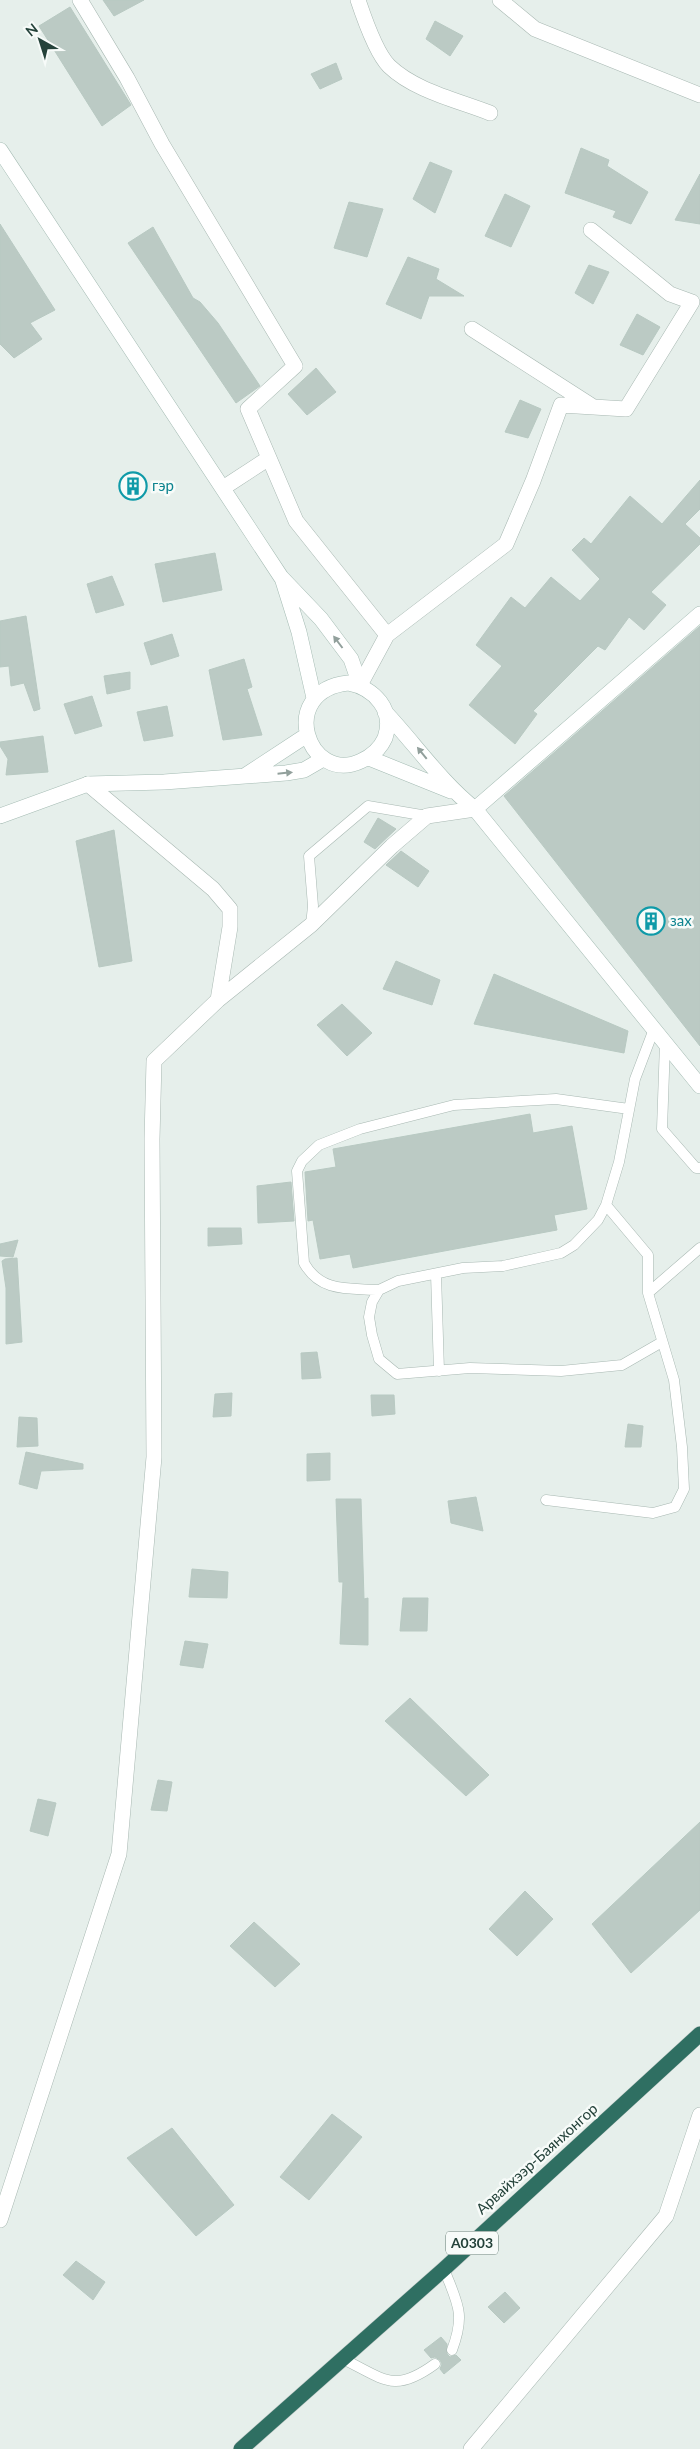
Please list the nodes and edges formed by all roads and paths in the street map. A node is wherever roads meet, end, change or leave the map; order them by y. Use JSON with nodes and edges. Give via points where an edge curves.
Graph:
{"nodes":[{"id":1,"x":80,"y":0,"type":"edge"},
{"id":2,"x":358,"y":0,"type":"edge"},
{"id":3,"x":500,"y":0,"type":"edge"},
{"id":4,"x":700,"y":95,"type":"edge"},
{"id":5,"x":490,"y":113,"type":"dead end"},
{"id":6,"x":0,"y":150,"type":"edge"},
{"id":7,"x":591,"y":230,"type":"dead end"},
{"id":8,"x":472,"y":329,"type":"dead end"},
{"id":9,"x":593,"y":407,"type":"junction"},
{"id":10,"x":269,"y":458,"type":"junction"},
{"id":11,"x":223,"y":488,"type":"junction"},
{"id":12,"x":281,"y":577,"type":"junction"},
{"id":13,"x":700,"y":614,"type":"edge"},
{"id":14,"x":387,"y":635,"type":"junction"},
{"id":15,"x":360,"y":685,"type":"junction"},
{"id":16,"x":314,"y":698,"type":"junction"},
{"id":17,"x":386,"y":712,"type":"junction"},
{"id":18,"x":307,"y":735,"type":"junction"},
{"id":19,"x":369,"y":758,"type":"junction"},
{"id":20,"x":323,"y":759,"type":"junction"},
{"id":21,"x":245,"y":775,"type":"junction"},
{"id":22,"x":88,"y":784,"type":"junction"},
{"id":23,"x":453,"y":791,"type":"junction"},
{"id":24,"x":475,"y":809,"type":"junction"},
{"id":25,"x":0,"y":816,"type":"edge"},
{"id":26,"x":427,"y":816,"type":"junction"},
{"id":27,"x":311,"y":925,"type":"junction"},
{"id":28,"x":218,"y":1000,"type":"junction"},
{"id":29,"x":654,"y":1029,"type":"junction"},
{"id":30,"x":665,"y":1042,"type":"junction"},
{"id":31,"x":700,"y":1086,"type":"edge"},
{"id":32,"x":629,"y":1109,"type":"junction"},
{"id":33,"x":700,"y":1168,"type":"edge"},
{"id":34,"x":606,"y":1205,"type":"junction"},
{"id":35,"x":700,"y":1248,"type":"edge"},
{"id":36,"x":436,"y":1274,"type":"junction"},
{"id":37,"x":379,"y":1290,"type":"junction"},
{"id":38,"x":648,"y":1294,"type":"junction"},
{"id":39,"x":662,"y":1342,"type":"junction"},
{"id":40,"x":439,"y":1371,"type":"junction"},
{"id":41,"x":546,"y":1500,"type":"dead end"},
{"id":42,"x":700,"y":2034,"type":"edge"},
{"id":43,"x":700,"y":2115,"type":"edge"},
{"id":44,"x":0,"y":2220,"type":"edge"},
{"id":45,"x":444,"y":2269,"type":"junction"},
{"id":46,"x":452,"y":2350,"type":"dead end"},
{"id":47,"x":343,"y":2359,"type":"junction"},
{"id":48,"x":435,"y":2364,"type":"dead end"},
{"id":49,"x":241,"y":2449,"type":"edge"},
{"id":50,"x":471,"y":2449,"type":"edge"}],
"edges":[{"from":1,"to":10,"type":"street","via":[[295,366],[248,409]]},
{"from":2,"to":5,"type":"street","via":[[367,26],[388,65],[414,84]]},
{"from":3,"to":4,"type":"street","via":[[535,29]]},
{"from":6,"to":11,"type":"street"},
{"from":7,"to":9,"type":"street","via":[[670,294],[692,302],[626,409]]},
{"from":8,"to":9,"type":"street"},
{"from":9,"to":14,"type":"street","via":[[561,406],[506,544]]},
{"from":10,"to":11,"type":"street"},
{"from":10,"to":14,"type":"street","via":[[296,521]]},
{"from":11,"to":12,"type":"street"},
{"from":15,"to":12,"type":"street","one_way":true,"via":[[350,658],[321,619]]},
{"from":12,"to":16,"type":"street","via":[[299,632]]},
{"from":13,"to":24,"type":"street"},
{"from":14,"to":15,"type":"street"},
{"from":15,"to":16,"type":"street","via":[[335,684]]},
{"from":15,"to":17,"type":"street","via":[[372,692]]},
{"from":16,"to":18,"type":"street","via":[[305,722]]},
{"from":17,"to":19,"type":"street","via":[[384,738]]},
{"from":23,"to":17,"type":"street","one_way":true},
{"from":18,"to":20,"type":"street"},
{"from":18,"to":21,"type":"street"},
{"from":19,"to":20,"type":"street","via":[[345,764]]},
{"from":19,"to":23,"type":"street"},
{"from":21,"to":20,"type":"street","one_way":true,"via":[[304,770]]},
{"from":21,"to":22,"type":"street"},
{"from":22,"to":25,"type":"street"},
{"from":22,"to":28,"type":"street","via":[[213,889],[230,909]]},
{"from":23,"to":24,"type":"street"},
{"from":24,"to":26,"type":"street"},
{"from":24,"to":29,"type":"street"},
{"from":26,"to":27,"type":"street"},
{"from":26,"to":27,"type":"lane","via":[[368,806],[309,856],[313,906]]},
{"from":27,"to":28,"type":"street"},
{"from":28,"to":44,"type":"street","via":[[154,1061],[154,1457],[119,1854]]},
{"from":29,"to":30,"type":"street"},
{"from":29,"to":32,"type":"lane","via":[[635,1079]]},
{"from":30,"to":31,"type":"street"},
{"from":30,"to":33,"type":"lane","via":[[662,1129],[696,1168]]},
{"from":32,"to":34,"type":"lane"},
{"from":32,"to":37,"type":"lane","via":[[556,1099],[454,1105],[360,1128],[319,1145],[302,1161],[297,1171],[304,1264],[310,1275],[327,1286]]},
{"from":34,"to":36,"type":"lane","via":[[598,1220],[574,1245],[561,1253],[503,1266],[463,1268]]},
{"from":34,"to":38,"type":"lane","via":[[648,1255]]},
{"from":35,"to":38,"type":"lane"},
{"from":36,"to":37,"type":"lane","via":[[398,1281]]},
{"from":36,"to":40,"type":"lane"},
{"from":37,"to":40,"type":"lane","via":[[369,1317],[379,1359],[397,1374]]},
{"from":38,"to":39,"type":"lane"},
{"from":39,"to":40,"type":"lane","via":[[622,1365],[561,1371],[470,1368]]},
{"from":39,"to":41,"type":"lane","via":[[674,1380],[682,1447],[684,1489],[675,1507],[653,1513]]},
{"from":42,"to":45,"type":"highway","name":"Арвайхээр-Баянхонгор","number":"A0303"},
{"from":43,"to":50,"type":"street","via":[[666,2216]]},
{"from":45,"to":46,"type":"lane","via":[[460,2310],[461,2321]]},
{"from":45,"to":47,"type":"highway","name":"Арвайхээр-Баянхонгор","number":"A0303"},
{"from":47,"to":48,"type":"lane","via":[[390,2382],[403,2382]]},
{"from":47,"to":49,"type":"highway","name":"Арвайхээр-Баянхонгор","number":"A0303"}]}
